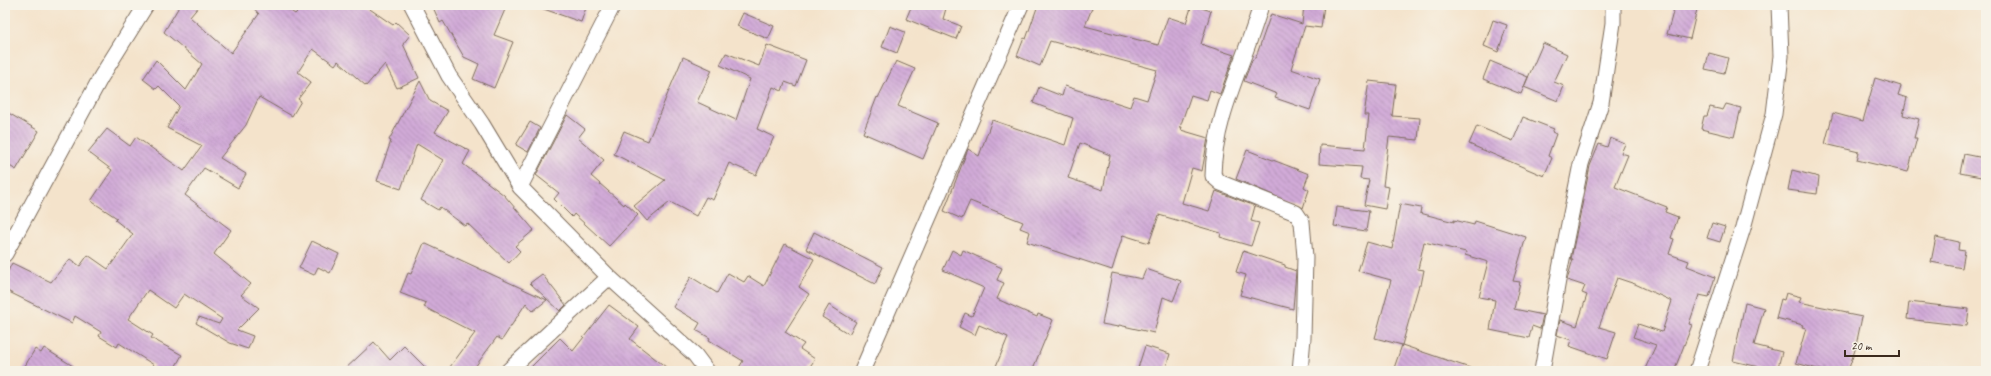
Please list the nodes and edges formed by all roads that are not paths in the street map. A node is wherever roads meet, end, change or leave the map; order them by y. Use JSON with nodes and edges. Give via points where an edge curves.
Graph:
{"nodes":[{"id":1,"x":146,"y":5,"type":"edge"},
{"id":2,"x":412,"y":5,"type":"edge"},
{"id":3,"x":613,"y":5,"type":"edge"},
{"id":4,"x":1021,"y":5,"type":"edge"},
{"id":5,"x":1261,"y":5,"type":"edge"},
{"id":6,"x":1613,"y":5,"type":"edge"},
{"id":7,"x":1779,"y":5,"type":"edge"},
{"id":8,"x":520,"y":187,"type":"junction"},
{"id":9,"x":5,"y":254,"type":"edge"},
{"id":10,"x":609,"y":277,"type":"junction"},
{"id":11,"x":508,"y":371,"type":"edge"},
{"id":12,"x":707,"y":371,"type":"edge"},
{"id":13,"x":862,"y":371,"type":"edge"},
{"id":14,"x":1300,"y":371,"type":"edge"},
{"id":15,"x":1542,"y":371,"type":"edge"},
{"id":16,"x":1697,"y":371,"type":"edge"}],
"edges":[{"from":1,"to":9,"type":"street","via":[[101,77]]},
{"from":2,"to":8,"type":"street","via":[[449,76]]},
{"from":3,"to":8,"type":"street"},
{"from":4,"to":13,"type":"street"},
{"from":5,"to":14,"type":"street","via":[[1226,102],[1213,158],[1213,176],[1221,183],[1296,213],[1302,222],[1305,257]]},
{"from":6,"to":15,"type":"street","via":[[1613,22],[1601,103],[1581,164]]},
{"from":7,"to":16,"type":"street","via":[[1781,56],[1774,114],[1743,228]]},
{"from":8,"to":10,"type":"street"},
{"from":10,"to":11,"type":"street"},
{"from":10,"to":12,"type":"street","via":[[695,355]]}]}
